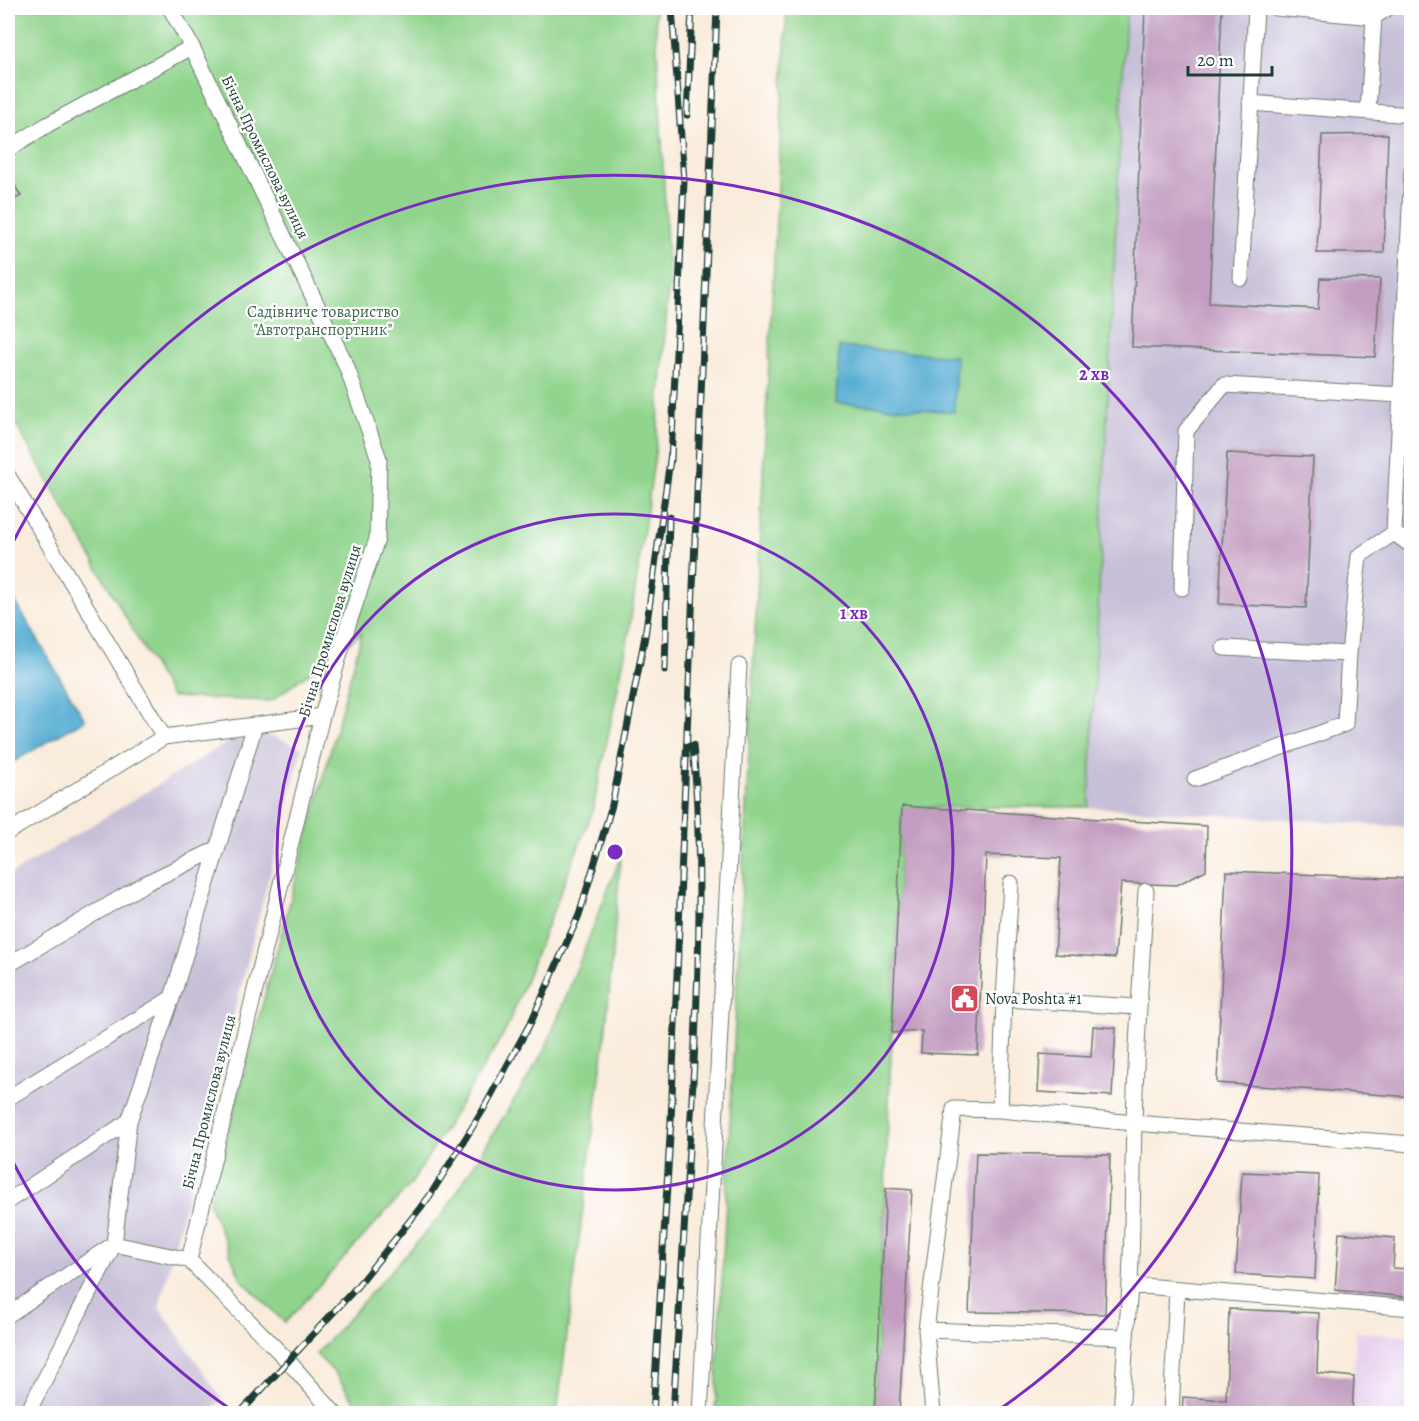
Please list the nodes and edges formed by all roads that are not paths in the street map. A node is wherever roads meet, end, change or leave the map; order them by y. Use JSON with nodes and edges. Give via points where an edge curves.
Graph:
{"nodes":[{"id":1,"x":170,"y":8,"type":"edge"},
{"id":2,"x":1256,"y":8,"type":"edge"},
{"id":3,"x":1276,"y":8,"type":"edge"},
{"id":4,"x":1388,"y":8,"type":"edge"},
{"id":5,"x":1374,"y":17,"type":"junction"},
{"id":6,"x":192,"y":47,"type":"junction"},
{"id":7,"x":1250,"y":103,"type":"junction"},
{"id":8,"x":1368,"y":111,"type":"junction"},
{"id":9,"x":1412,"y":115,"type":"edge"},
{"id":10,"x":8,"y":149,"type":"edge"},
{"id":11,"x":1412,"y":170,"type":"edge"},
{"id":12,"x":1241,"y":278,"type":"dead end"},
{"id":13,"x":1407,"y":370,"type":"edge"},
{"id":14,"x":1401,"y":395,"type":"junction"},
{"id":15,"x":8,"y":476,"type":"edge"},
{"id":16,"x":1394,"y":533,"type":"junction"},
{"id":17,"x":1412,"y":546,"type":"edge"},
{"id":18,"x":1182,"y":588,"type":"dead end"},
{"id":19,"x":1224,"y":648,"type":"dead end"},
{"id":20,"x":1349,"y":654,"type":"junction"},
{"id":21,"x":740,"y":666,"type":"dead end"},
{"id":22,"x":322,"y":716,"type":"junction"},
{"id":23,"x":255,"y":725,"type":"junction"},
{"id":24,"x":164,"y":737,"type":"junction"},
{"id":25,"x":1195,"y":779,"type":"dead end"},
{"id":26,"x":8,"y":832,"type":"edge"},
{"id":27,"x":217,"y":849,"type":"junction"},
{"id":28,"x":1011,"y":883,"type":"dead end"},
{"id":29,"x":1146,"y":891,"type":"dead end"},
{"id":30,"x":8,"y":965,"type":"edge"},
{"id":31,"x":172,"y":999,"type":"junction"},
{"id":32,"x":1004,"y":999,"type":"junction"},
{"id":33,"x":1138,"y":1007,"type":"junction"},
{"id":34,"x":8,"y":1098,"type":"edge"},
{"id":35,"x":1000,"y":1110,"type":"junction"},
{"id":36,"x":129,"y":1121,"type":"junction"},
{"id":37,"x":1134,"y":1123,"type":"junction"},
{"id":38,"x":1412,"y":1144,"type":"edge"},
{"id":39,"x":8,"y":1201,"type":"edge"},
{"id":40,"x":114,"y":1244,"type":"junction"},
{"id":41,"x":189,"y":1260,"type":"junction"},
{"id":42,"x":1131,"y":1285,"type":"junction"},
{"id":43,"x":1177,"y":1289,"type":"junction"},
{"id":44,"x":1412,"y":1308,"type":"edge"},
{"id":45,"x":8,"y":1315,"type":"edge"},
{"id":46,"x":926,"y":1330,"type":"junction"},
{"id":47,"x":1126,"y":1337,"type":"junction"},
{"id":48,"x":27,"y":1413,"type":"edge"},
{"id":49,"x":335,"y":1413,"type":"edge"},
{"id":50,"x":700,"y":1413,"type":"edge"},
{"id":51,"x":933,"y":1413,"type":"edge"},
{"id":52,"x":1121,"y":1413,"type":"edge"},
{"id":53,"x":1171,"y":1413,"type":"edge"}],
"edges":[{"from":1,"to":6,"type":"lane","name":"Бічна Промислова вулиця"},
{"from":2,"to":7,"type":"lane"},
{"from":3,"to":5,"type":"lane"},
{"from":4,"to":5,"type":"lane"},
{"from":5,"to":8,"type":"lane"},
{"from":6,"to":10,"type":"lane"},
{"from":6,"to":22,"type":"lane","name":"Бічна Промислова вулиця","via":[[346,365],[379,459],[377,539]]},
{"from":7,"to":8,"type":"lane"},
{"from":7,"to":12,"type":"lane"},
{"from":8,"to":9,"type":"lane"},
{"from":11,"to":13,"type":"lane"},
{"from":13,"to":14,"type":"lane"},
{"from":14,"to":16,"type":"lane"},
{"from":14,"to":18,"type":"lane","via":[[1224,385],[1186,431]]},
{"from":15,"to":24,"type":"lane"},
{"from":16,"to":17,"type":"lane"},
{"from":16,"to":20,"type":"lane","via":[[1359,556]]},
{"from":19,"to":20,"type":"lane"},
{"from":20,"to":25,"type":"lane","via":[[1345,724]]},
{"from":21,"to":50,"type":"lane"},
{"from":22,"to":23,"type":"lane"},
{"from":22,"to":41,"type":"lane","name":"Бічна Промислова вулиця"},
{"from":23,"to":24,"type":"lane"},
{"from":23,"to":27,"type":"lane"},
{"from":24,"to":26,"type":"lane"},
{"from":27,"to":30,"type":"lane","via":[[144,884]]},
{"from":27,"to":31,"type":"lane"},
{"from":28,"to":32,"type":"lane"},
{"from":29,"to":33,"type":"lane"},
{"from":31,"to":34,"type":"lane"},
{"from":31,"to":36,"type":"lane"},
{"from":32,"to":33,"type":"lane"},
{"from":32,"to":35,"type":"lane"},
{"from":33,"to":37,"type":"lane"},
{"from":35,"to":37,"type":"lane"},
{"from":35,"to":46,"type":"lane","via":[[954,1109]]},
{"from":36,"to":39,"type":"lane"},
{"from":36,"to":40,"type":"lane"},
{"from":37,"to":38,"type":"lane"},
{"from":37,"to":42,"type":"lane"},
{"from":40,"to":41,"type":"lane"},
{"from":40,"to":45,"type":"lane"},
{"from":40,"to":48,"type":"lane"},
{"from":41,"to":49,"type":"lane"},
{"from":42,"to":43,"type":"lane"},
{"from":42,"to":47,"type":"lane"},
{"from":43,"to":44,"type":"lane"},
{"from":43,"to":53,"type":"lane"},
{"from":46,"to":47,"type":"lane"},
{"from":46,"to":51,"type":"lane"},
{"from":47,"to":52,"type":"lane"}]}
